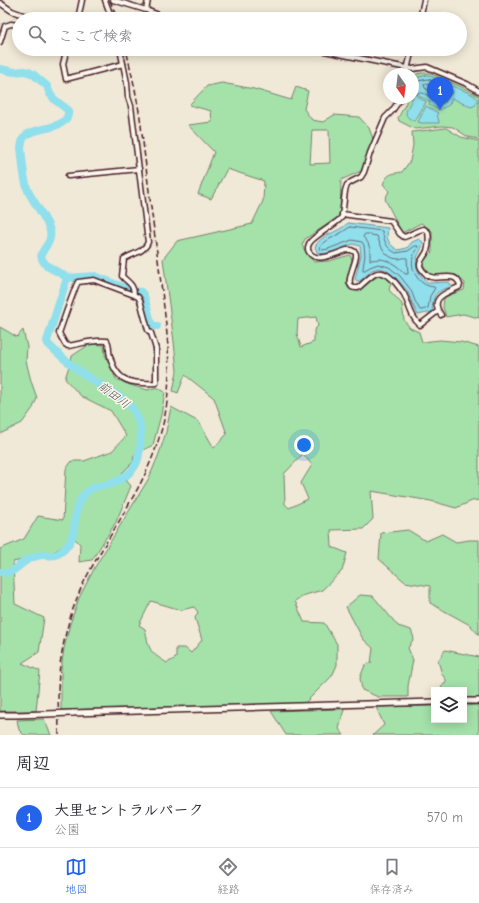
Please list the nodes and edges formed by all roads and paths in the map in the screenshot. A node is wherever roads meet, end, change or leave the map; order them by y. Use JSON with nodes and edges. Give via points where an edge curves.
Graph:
{"nodes":[{"id":1,"x":82,"y":0,"type":"edge"},
{"id":2,"x":105,"y":0,"type":"edge"},
{"id":3,"x":114,"y":0,"type":"edge"},
{"id":4,"x":148,"y":0,"type":"edge"},
{"id":5,"x":424,"y":0,"type":"edge"},
{"id":6,"x":0,"y":3,"type":"edge"},
{"id":7,"x":146,"y":10,"type":"junction"},
{"id":8,"x":15,"y":12,"type":"edge"},
{"id":9,"x":79,"y":12,"type":"edge"},
{"id":10,"x":109,"y":12,"type":"edge"},
{"id":11,"x":151,"y":12,"type":"edge"},
{"id":12,"x":421,"y":12,"type":"edge"},
{"id":13,"x":12,"y":24,"type":"edge"},
{"id":14,"x":0,"y":42,"type":"edge"},
{"id":15,"x":65,"y":56,"type":"edge"},
{"id":16,"x":121,"y":56,"type":"edge"},
{"id":17,"x":349,"y":56,"type":"edge"},
{"id":18,"x":410,"y":56,"type":"edge"},
{"id":19,"x":123,"y":64,"type":"junction"},
{"id":20,"x":407,"y":68,"type":"joint"},
{"id":21,"x":419,"y":68,"type":"edge"},
{"id":22,"x":479,"y":91,"type":"edge"},
{"id":23,"x":397,"y":104,"type":"edge"},
{"id":24,"x":139,"y":169,"type":"junction"},
{"id":25,"x":68,"y":176,"type":"dead end"},
{"id":26,"x":342,"y":214,"type":"junction"},
{"id":27,"x":134,"y":292,"type":"junction"},
{"id":28,"x":467,"y":701,"type":"edge"},
{"id":29,"x":479,"y":701,"type":"edge"},
{"id":30,"x":431,"y":702,"type":"edge"},
{"id":31,"x":0,"y":715,"type":"edge"}],
"edges":[{"from":1,"to":9,"type":"street"},
{"from":2,"to":10,"type":"street"},
{"from":3,"to":7,"type":"street"},
{"from":4,"to":7,"type":"street"},
{"from":5,"to":12,"type":"street"},
{"from":6,"to":8,"type":"street"},
{"from":7,"to":11,"type":"street"},
{"from":13,"to":14,"type":"street","via":[[5,26]]},
{"from":15,"to":19,"type":"street","via":[[63,64],[66,79]]},
{"from":16,"to":19,"type":"street"},
{"from":17,"to":20,"type":"street"},
{"from":18,"to":20,"type":"street"},
{"from":19,"to":24,"type":"street"},
{"from":21,"to":22,"type":"street","via":[[427,67]]},
{"from":23,"to":26,"type":"street","via":[[385,118],[361,177],[347,185]]},
{"from":24,"to":25,"type":"street"},
{"from":24,"to":27,"type":"street","via":[[148,242],[144,249],[124,259],[122,276],[133,286]]},
{"from":26,"to":26,"type":"street","via":[[339,220],[311,240],[308,252],[322,258],[351,250],[357,256],[350,276],[351,286],[358,288],[375,274],[385,274],[390,276],[404,295],[417,323],[420,325],[440,313],[437,306],[440,296],[460,285],[459,281],[450,277],[429,276],[420,266],[427,250],[428,232],[419,229],[404,237],[391,221]]},
{"from":27,"to":27,"type":"street","via":[[94,280],[78,282],[59,333],[68,346],[90,341],[107,341],[113,366],[122,378],[131,382],[156,383],[154,340],[148,330],[140,300]]},
{"from":28,"to":29,"type":"street"},
{"from":30,"to":31,"type":"street","bridge":true}]}
